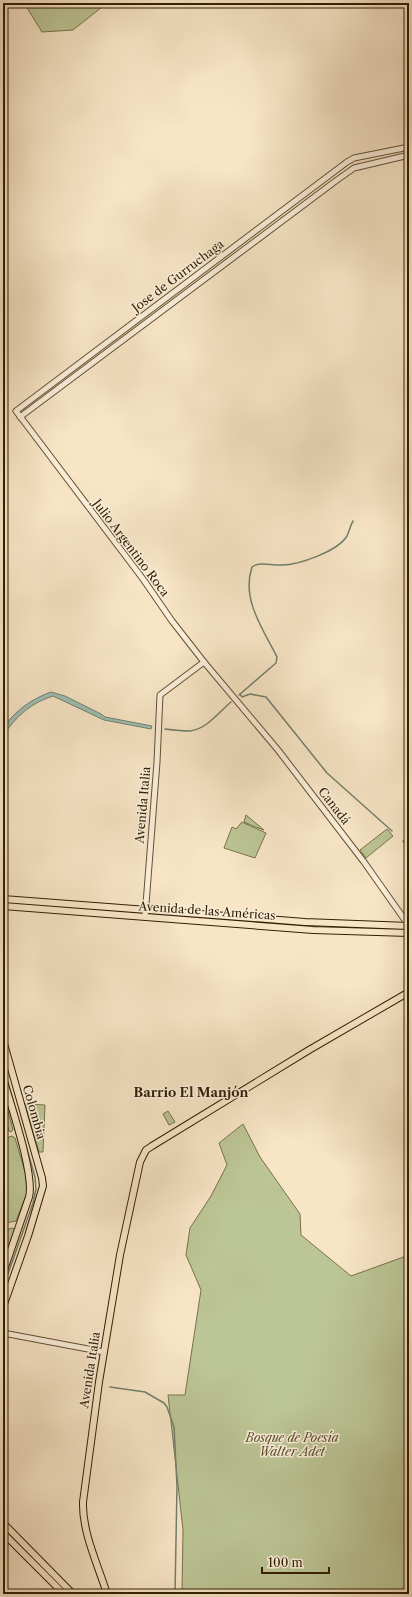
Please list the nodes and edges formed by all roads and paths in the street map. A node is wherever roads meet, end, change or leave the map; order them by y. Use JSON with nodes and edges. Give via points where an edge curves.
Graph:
{"nodes":[{"id":1,"x":409,"y":147,"type":"edge"},
{"id":2,"x":409,"y":155,"type":"edge"},
{"id":3,"x":16,"y":411,"type":"joint"},
{"id":4,"x":20,"y":417,"type":"junction"},
{"id":5,"x":204,"y":662,"type":"junction"},
{"id":6,"x":233,"y":696,"type":"joint"},
{"id":7,"x":3,"y":900,"type":"edge"},
{"id":8,"x":3,"y":906,"type":"edge"},
{"id":9,"x":146,"y":910,"type":"junction"},
{"id":10,"x":145,"y":917,"type":"junction"},
{"id":11,"x":409,"y":926,"type":"edge"},
{"id":12,"x":409,"y":933,"type":"edge"},
{"id":13,"x":409,"y":992,"type":"edge"},
{"id":14,"x":3,"y":1040,"type":"edge"},
{"id":15,"x":3,"y":1078,"type":"edge"},
{"id":16,"x":3,"y":1273,"type":"edge"},
{"id":17,"x":3,"y":1307,"type":"edge"},
{"id":18,"x":3,"y":1332,"type":"edge"},
{"id":19,"x":104,"y":1352,"type":"junction"},
{"id":20,"x":3,"y":1523,"type":"edge"},
{"id":21,"x":3,"y":1533,"type":"edge"},
{"id":22,"x":64,"y":1594,"type":"edge"},
{"id":23,"x":73,"y":1594,"type":"edge"},
{"id":24,"x":107,"y":1594,"type":"edge"}],
"edges":[{"from":1,"to":3,"type":"street","name":"Jose de Gurruchaga","via":[[354,158]]},
{"from":2,"to":4,"type":"street","name":"Jose de Gurruchaga","via":[[354,168]]},
{"from":3,"to":4,"type":"street","name":"Julio Argentino Roca"},
{"from":4,"to":5,"type":"street","name":"Julio Argentino Roca"},
{"from":5,"to":6,"type":"street","name":"Julio Argentino Roca"},
{"from":5,"to":9,"type":"street","name":"Avenida Italia","via":[[160,695]]},
{"from":6,"to":11,"type":"street","name":"Canadá","via":[[364,862]]},
{"from":7,"to":9,"type":"main road","name":"Avenida de las Américas"},
{"from":8,"to":10,"type":"main road","name":"Avenida de las Américas"},
{"from":9,"to":10,"type":"street","name":"Avenida Italia"},
{"from":9,"to":11,"type":"main road","name":"Avenida de las Américas","via":[[305,922]]},
{"from":10,"to":12,"type":"main road","name":"Avenida de las Américas","via":[[313,930]]},
{"from":11,"to":12,"type":"street"},
{"from":13,"to":19,"type":"main road","name":"Avenida Italia","via":[[146,1150],[140,1162],[128,1213]]},
{"from":14,"to":17,"type":"main road","name":"Colombia","via":[[42,1178],[42,1190]]},
{"from":15,"to":16,"type":"main road","via":[[28,1167],[31,1188]]},
{"from":18,"to":19,"type":"street"},
{"from":19,"to":24,"type":"main road","name":"Avenida Italia","via":[[82,1513]]},
{"from":20,"to":23,"type":"main road"},
{"from":21,"to":22,"type":"main road"}]}
